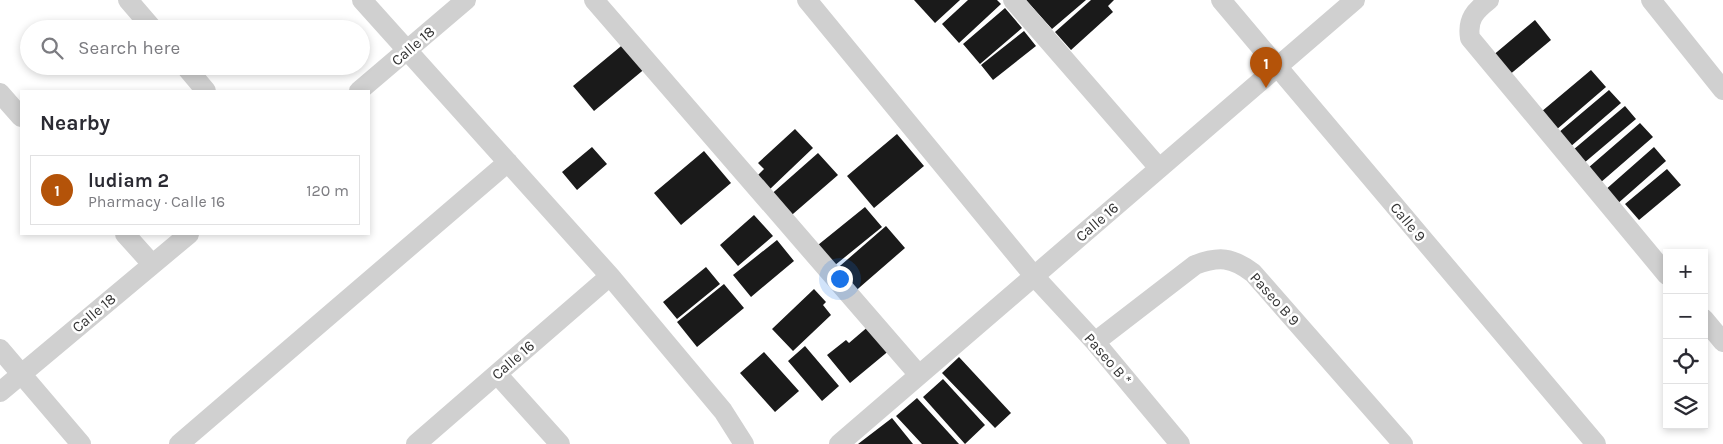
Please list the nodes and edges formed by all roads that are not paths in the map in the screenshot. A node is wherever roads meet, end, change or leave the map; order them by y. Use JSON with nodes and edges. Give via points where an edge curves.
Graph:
{"nodes":[{"id":1,"x":128,"y":0,"type":"edge"},
{"id":2,"x":362,"y":0,"type":"edge"},
{"id":3,"x":466,"y":0,"type":"edge"},
{"id":4,"x":594,"y":0,"type":"edge"},
{"id":5,"x":806,"y":0,"type":"edge"},
{"id":6,"x":1014,"y":0,"type":"edge"},
{"id":7,"x":1221,"y":0,"type":"edge"},
{"id":8,"x":1355,"y":0,"type":"edge"},
{"id":9,"x":1489,"y":0,"type":"edge"},
{"id":10,"x":1651,"y":0,"type":"edge"},
{"id":11,"x":145,"y":20,"type":"edge"},
{"id":12,"x":407,"y":51,"type":"junction"},
{"id":13,"x":1278,"y":66,"type":"junction"},
{"id":14,"x":193,"y":75,"type":"edge"},
{"id":15,"x":205,"y":90,"type":"edge"},
{"id":16,"x":360,"y":90,"type":"edge"},
{"id":17,"x":1723,"y":90,"type":"edge"},
{"id":18,"x":0,"y":93,"type":"edge"},
{"id":19,"x":20,"y":116,"type":"edge"},
{"id":20,"x":508,"y":162,"type":"junction"},
{"id":21,"x":1159,"y":168,"type":"junction"},
{"id":22,"x":126,"y":235,"type":"edge"},
{"id":23,"x":188,"y":235,"type":"edge"},
{"id":24,"x":152,"y":264,"type":"junction"},
{"id":25,"x":1663,"y":270,"type":"edge"},
{"id":26,"x":610,"y":276,"type":"junction"},
{"id":27,"x":1034,"y":276,"type":"junction"},
{"id":28,"x":1708,"y":324,"type":"edge"},
{"id":29,"x":1094,"y":342,"type":"junction"},
{"id":30,"x":1723,"y":342,"type":"edge"},
{"id":31,"x":0,"y":349,"type":"edge"},
{"id":32,"x":21,"y":374,"type":"junction"},
{"id":33,"x":497,"y":374,"type":"junction"},
{"id":34,"x":919,"y":375,"type":"junction"},
{"id":35,"x":0,"y":392,"type":"edge"},
{"id":36,"x":81,"y":444,"type":"edge"},
{"id":37,"x":179,"y":444,"type":"edge"},
{"id":38,"x":416,"y":444,"type":"edge"},
{"id":39,"x":560,"y":444,"type":"edge"},
{"id":40,"x":744,"y":444,"type":"edge"},
{"id":41,"x":839,"y":444,"type":"edge"},
{"id":42,"x":1180,"y":444,"type":"edge"},
{"id":43,"x":1403,"y":444,"type":"edge"},
{"id":44,"x":1596,"y":444,"type":"edge"}],
"edges":[{"from":1,"to":11,"type":"street"},
{"from":2,"to":12,"type":"street"},
{"from":3,"to":12,"type":"street","name":"Calle 18"},
{"from":4,"to":34,"type":"street"},
{"from":5,"to":27,"type":"street","name":"Paseo B *"},
{"from":6,"to":21,"type":"street"},
{"from":7,"to":13,"type":"street","name":"Calle 9"},
{"from":8,"to":13,"type":"street","name":"Calle 16"},
{"from":9,"to":25,"type":"street","via":[[1475,11],[1471,19],[1470,38]]},
{"from":10,"to":17,"type":"street"},
{"from":12,"to":16,"type":"street","name":"Calle 18"},
{"from":12,"to":20,"type":"street"},
{"from":13,"to":21,"type":"street","name":"Calle 16"},
{"from":13,"to":44,"type":"street","name":"Calle 9"},
{"from":14,"to":15,"type":"street"},
{"from":18,"to":19,"type":"street"},
{"from":20,"to":26,"type":"street"},
{"from":20,"to":37,"type":"street"},
{"from":21,"to":27,"type":"street","name":"Calle 16"},
{"from":22,"to":24,"type":"street"},
{"from":23,"to":24,"type":"street","name":"Calle 18"},
{"from":24,"to":32,"type":"street","name":"Calle 18"},
{"from":26,"to":33,"type":"street","name":"Calle 16"},
{"from":26,"to":40,"type":"street","via":[[723,412]]},
{"from":27,"to":29,"type":"street","name":"Paseo B *"},
{"from":27,"to":34,"type":"street","name":"Calle 16"},
{"from":28,"to":30,"type":"street"},
{"from":29,"to":42,"type":"street","name":"Paseo B *"},
{"from":29,"to":43,"type":"street","name":"Paseo B 9","via":[[1195,265],[1210,260],[1239,262],[1253,273]]},
{"from":31,"to":32,"type":"street"},
{"from":32,"to":35,"type":"street","name":"Calle 18"},
{"from":32,"to":36,"type":"street"},
{"from":33,"to":38,"type":"street","name":"Calle 16"},
{"from":33,"to":39,"type":"street"},
{"from":34,"to":41,"type":"street","name":"Calle 16"}]}
